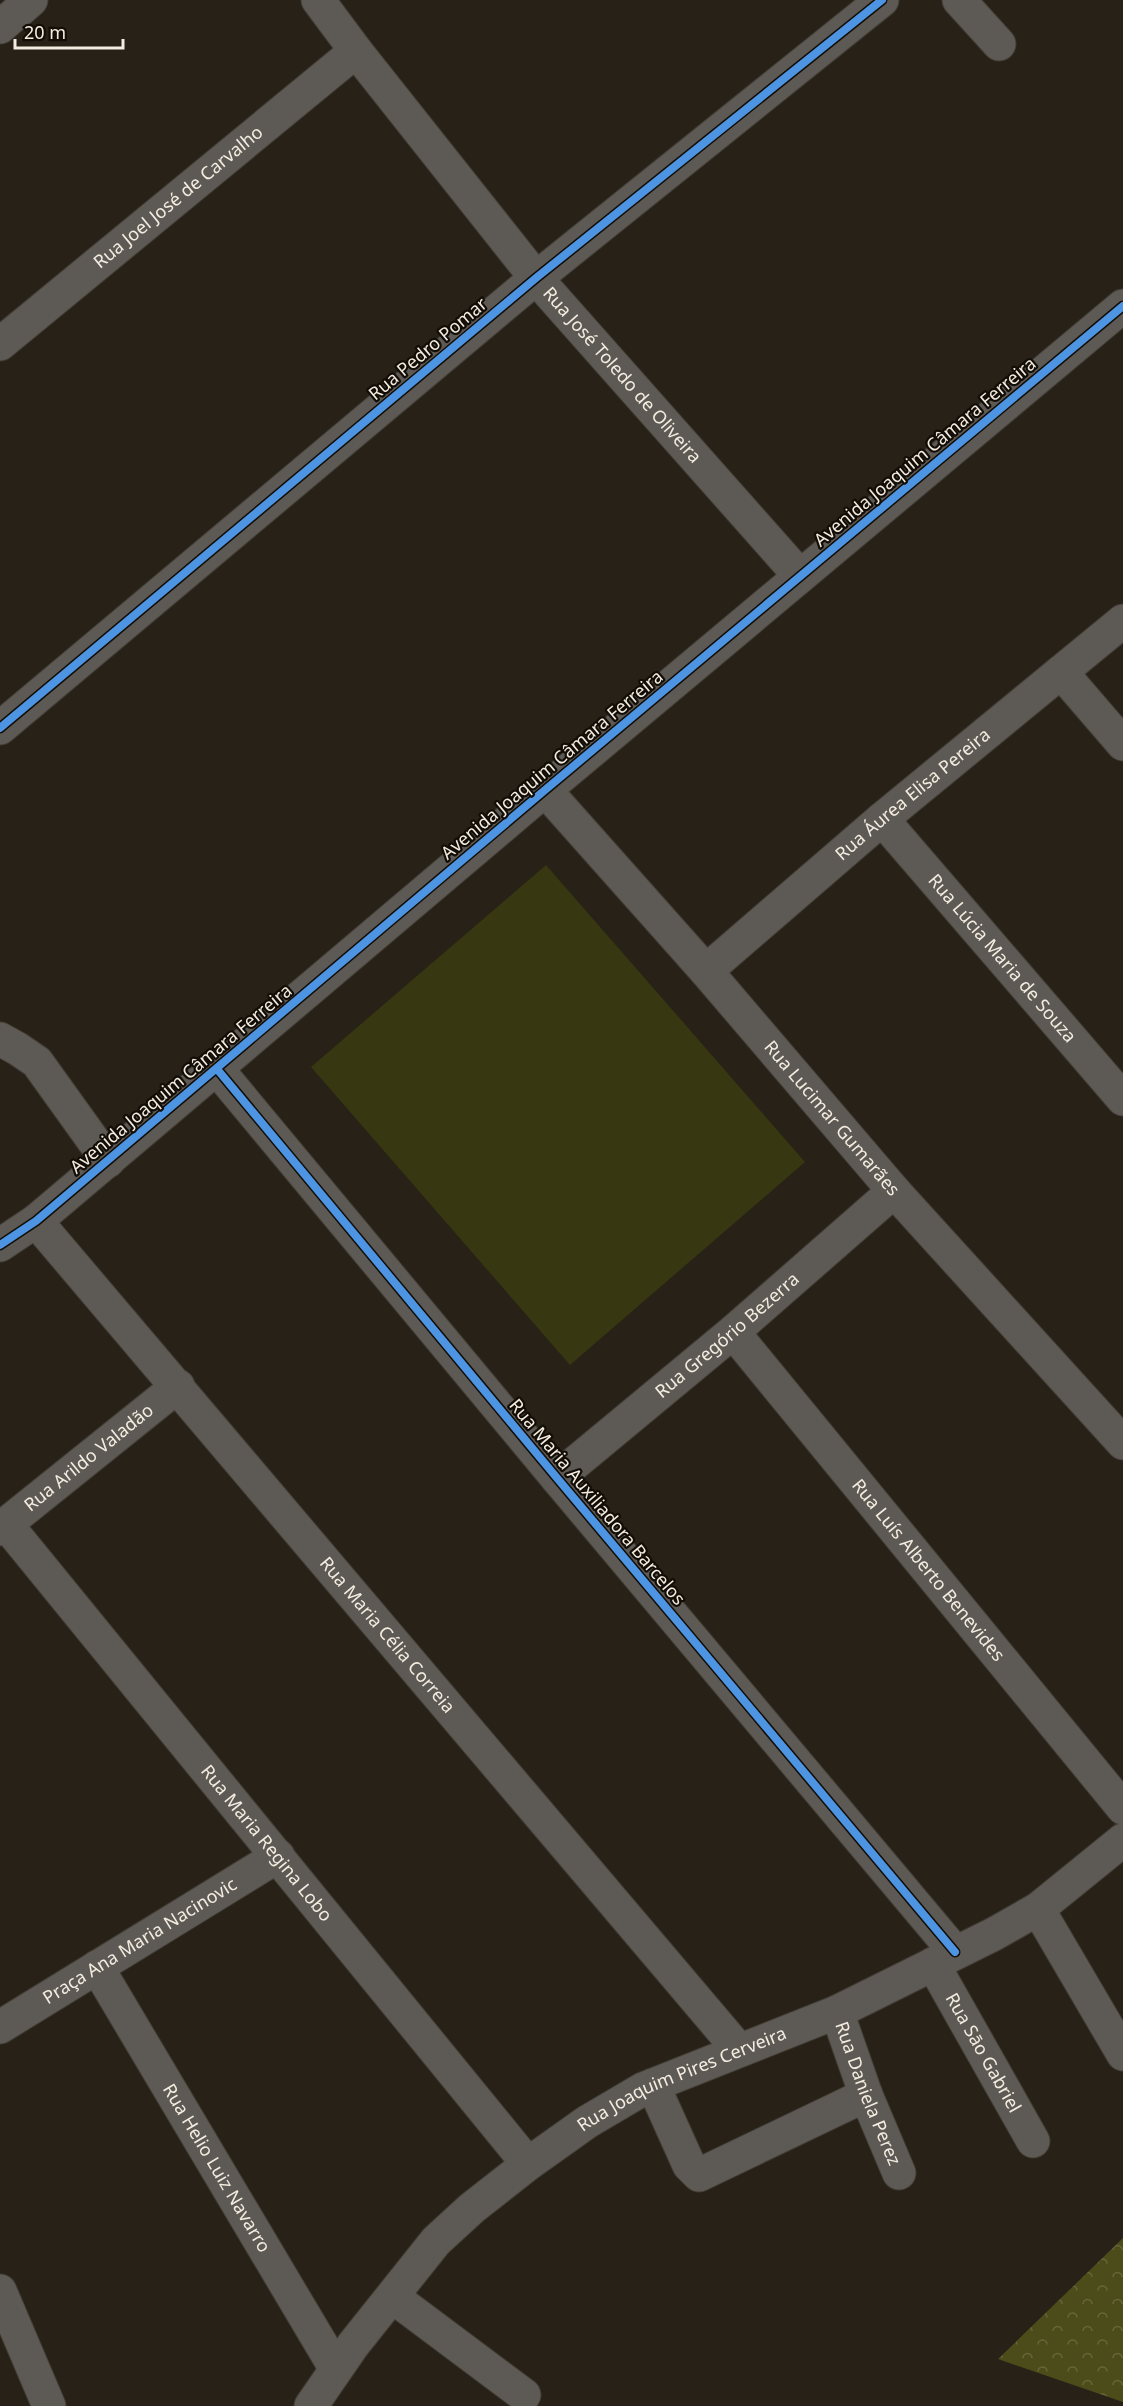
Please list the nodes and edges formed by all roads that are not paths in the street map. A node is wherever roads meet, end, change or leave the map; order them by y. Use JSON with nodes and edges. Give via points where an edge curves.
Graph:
{"nodes":[{"id":1,"x":31,"y":0,"type":"edge"},
{"id":2,"x":318,"y":0,"type":"edge"},
{"id":3,"x":882,"y":0,"type":"edge"},
{"id":4,"x":959,"y":0,"type":"edge"},
{"id":5,"x":0,"y":27,"type":"edge"},
{"id":6,"x":999,"y":44,"type":"dead end"},
{"id":7,"x":356,"y":51,"type":"junction"},
{"id":8,"x":536,"y":278,"type":"junction"},
{"id":9,"x":1123,"y":306,"type":"edge"},
{"id":10,"x":0,"y":344,"type":"edge"},
{"id":11,"x":800,"y":576,"type":"junction"},
{"id":12,"x":1123,"y":621,"type":"edge"},
{"id":13,"x":1061,"y":672,"type":"junction"},
{"id":14,"x":0,"y":728,"type":"edge"},
{"id":15,"x":1123,"y":744,"type":"edge"},
{"id":16,"x":545,"y":790,"type":"junction"},
{"id":17,"x":882,"y":819,"type":"junction"},
{"id":18,"x":706,"y":971,"type":"junction"},
{"id":19,"x":0,"y":1039,"type":"edge"},
{"id":20,"x":217,"y":1069,"type":"junction"},
{"id":21,"x":1123,"y":1099,"type":"edge"},
{"id":22,"x":108,"y":1161,"type":"junction"},
{"id":23,"x":894,"y":1191,"type":"junction"},
{"id":24,"x":36,"y":1221,"type":"junction"},
{"id":25,"x":0,"y":1245,"type":"edge"},
{"id":26,"x":733,"y":1332,"type":"junction"},
{"id":27,"x":178,"y":1386,"type":"junction"},
{"id":28,"x":1123,"y":1443,"type":"edge"},
{"id":29,"x":557,"y":1478,"type":"junction"},
{"id":30,"x":3,"y":1527,"type":"edge"},
{"id":31,"x":1123,"y":1808,"type":"edge"},
{"id":32,"x":1123,"y":1840,"type":"edge"},
{"id":33,"x":278,"y":1856,"type":"junction"},
{"id":34,"x":1038,"y":1909,"type":"junction"},
{"id":35,"x":944,"y":1958,"type":"junction"},
{"id":36,"x":97,"y":1967,"type":"junction"},
{"id":37,"x":837,"y":2012,"type":"junction"},
{"id":38,"x":0,"y":2027,"type":"edge"},
{"id":39,"x":739,"y":2050,"type":"junction"},
{"id":40,"x":1123,"y":2054,"type":"edge"},
{"id":41,"x":653,"y":2085,"type":"junction"},
{"id":42,"x":866,"y":2095,"type":"junction"},
{"id":43,"x":1033,"y":2141,"type":"dead end"},
{"id":44,"x":528,"y":2164,"type":"junction"},
{"id":45,"x":899,"y":2173,"type":"dead end"},
{"id":46,"x":0,"y":2291,"type":"edge"},
{"id":47,"x":393,"y":2297,"type":"junction"},
{"id":48,"x":336,"y":2369,"type":"junction"},
{"id":49,"x":524,"y":2395,"type":"dead end"},
{"id":50,"x":49,"y":2406,"type":"edge"},
{"id":51,"x":310,"y":2406,"type":"edge"}],
"edges":[{"from":1,"to":5,"type":"street"},
{"from":2,"to":7,"type":"street","name":"Rua José Toledo de Oliveira"},
{"from":3,"to":8,"type":"street","name":"Rua Pedro Pomar"},
{"from":4,"to":6,"type":"street"},
{"from":7,"to":8,"type":"street","name":"Rua José Toledo de Oliveira"},
{"from":7,"to":10,"type":"street","name":"Rua Joel José de Carvalho"},
{"from":8,"to":11,"type":"street","name":"Rua José Toledo de Oliveira"},
{"from":8,"to":14,"type":"street","name":"Rua Pedro Pomar"},
{"from":9,"to":11,"type":"street","name":"Avenida Joaquim Câmara Ferreira"},
{"from":11,"to":16,"type":"street","name":"Avenida Joaquim Câmara Ferreira"},
{"from":12,"to":13,"type":"street","name":"Rua Áurea Elisa Pereira"},
{"from":13,"to":15,"type":"street"},
{"from":13,"to":17,"type":"street","name":"Rua Áurea Elisa Pereira"},
{"from":16,"to":18,"type":"street","name":"Rua Lucimar Gumarães"},
{"from":16,"to":20,"type":"street","name":"Avenida Joaquim Câmara Ferreira"},
{"from":17,"to":18,"type":"street","name":"Rua Áurea Elisa Pereira"},
{"from":17,"to":21,"type":"street","name":"Rua Lúcia Maria de Souza"},
{"from":18,"to":23,"type":"street","name":"Rua Lucimar Gumarães"},
{"from":19,"to":22,"type":"street","via":[[38,1062]]},
{"from":20,"to":22,"type":"street","name":"Avenida Joaquim Câmara Ferreira"},
{"from":20,"to":29,"type":"street","name":"Rua Maria Auxiliadora Barcelos"},
{"from":22,"to":24,"type":"street","name":"Avenida Joaquim Câmara Ferreira"},
{"from":23,"to":26,"type":"street","name":"Rua Gregório Bezerra"},
{"from":23,"to":28,"type":"street","name":"Rua Lucimar Gumarães"},
{"from":24,"to":25,"type":"street","name":"Avenida Joaquim Câmara Ferreira"},
{"from":24,"to":27,"type":"street","name":"Rua Maria Célia Correia"},
{"from":26,"to":29,"type":"street","name":"Rua Gregório Bezerra"},
{"from":26,"to":31,"type":"street","name":"Rua Luís Alberto Benevides"},
{"from":27,"to":30,"type":"street","name":"Rua Arildo Valadão"},
{"from":27,"to":39,"type":"street","name":"Rua Maria Célia Correia"},
{"from":29,"to":35,"type":"street","name":"Rua Maria Auxiliadora Barcelos"},
{"from":30,"to":33,"type":"street","name":"Rua Maria Regina Lobo"},
{"from":32,"to":34,"type":"street","name":"Rua Joaquim Pires Cerveira"},
{"from":33,"to":36,"type":"street","name":"Praça Ana Maria Nacinovic"},
{"from":33,"to":44,"type":"street","name":"Rua Maria Regina Lobo"},
{"from":34,"to":35,"type":"street","name":"Rua Joaquim Pires Cerveira"},
{"from":34,"to":40,"type":"street"},
{"from":35,"to":37,"type":"street","name":"Rua Joaquim Pires Cerveira"},
{"from":35,"to":43,"type":"street","name":"Rua Sāo Gabriel"},
{"from":36,"to":38,"type":"street","name":"Praça Ana Maria Nacinovic"},
{"from":36,"to":48,"type":"street","name":"Rua Helio Luiz Navarro"},
{"from":37,"to":39,"type":"street","name":"Rua Joaquim Pires Cerveira"},
{"from":37,"to":42,"type":"street","name":"Rua Daniela Perez"},
{"from":39,"to":41,"type":"street","name":"Rua Joaquim Pires Cerveira"},
{"from":41,"to":42,"type":"street","via":[[689,2165],[699,2175]]},
{"from":41,"to":44,"type":"street","name":"Rua Joaquim Pires Cerveira","via":[[587,2122]]},
{"from":42,"to":45,"type":"street","name":"Rua Daniela Perez"},
{"from":44,"to":47,"type":"street","name":"Rua Joaquim Pires Cerveira","via":[[436,2241]]},
{"from":46,"to":50,"type":"street"},
{"from":47,"to":48,"type":"street","name":"Rua Joaquim Pires Cerveira"},
{"from":47,"to":49,"type":"street"},
{"from":48,"to":51,"type":"street","name":"Rua Joaquim Pires Cerveira"}]}
